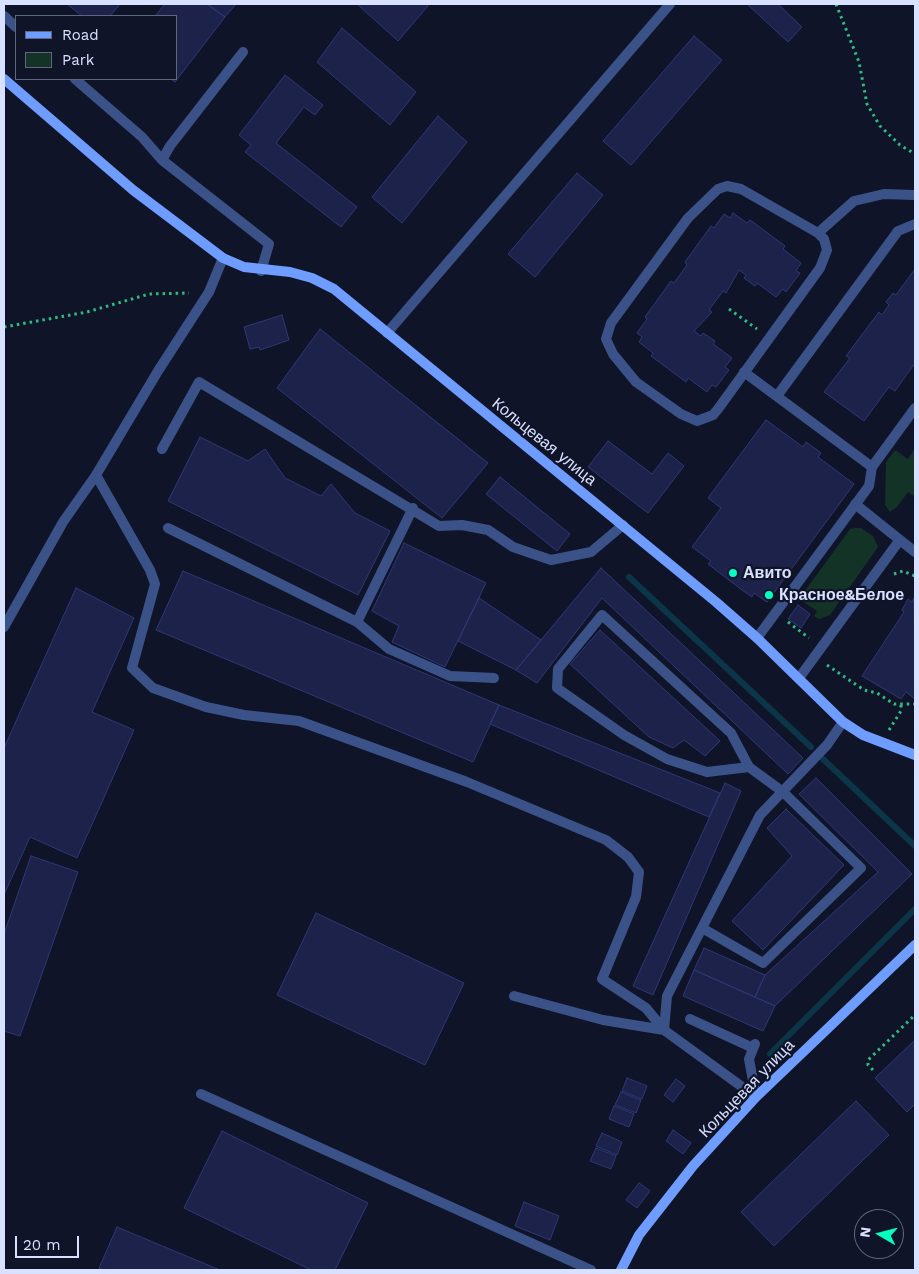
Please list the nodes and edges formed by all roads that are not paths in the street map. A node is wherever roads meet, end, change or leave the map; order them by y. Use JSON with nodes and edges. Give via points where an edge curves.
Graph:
{"nodes":[{"id":1,"x":670,"y":4,"type":"edge"},
{"id":2,"x":4,"y":16,"type":"edge"},
{"id":3,"x":15,"y":26,"type":"edge"},
{"id":4,"x":243,"y":52,"type":"dead end"},
{"id":5,"x":4,"y":79,"type":"edge"},
{"id":6,"x":76,"y":80,"type":"edge"},
{"id":7,"x":162,"y":160,"type":"junction"},
{"id":8,"x":915,"y":195,"type":"edge"},
{"id":9,"x":915,"y":224,"type":"edge"},
{"id":10,"x":818,"y":233,"type":"junction"},
{"id":11,"x":223,"y":258,"type":"junction"},
{"id":12,"x":261,"y":270,"type":"junction"},
{"id":13,"x":387,"y":333,"type":"junction"},
{"id":14,"x":744,"y":372,"type":"junction"},
{"id":15,"x":777,"y":396,"type":"junction"},
{"id":16,"x":915,"y":408,"type":"edge"},
{"id":17,"x":162,"y":449,"type":"dead end"},
{"id":18,"x":872,"y":467,"type":"junction"},
{"id":19,"x":96,"y":475,"type":"junction"},
{"id":20,"x":855,"y":504,"type":"junction"},
{"id":21,"x":413,"y":508,"type":"junction"},
{"id":22,"x":623,"y":526,"type":"junction"},
{"id":23,"x":168,"y":528,"type":"dead end"},
{"id":24,"x":899,"y":541,"type":"junction"},
{"id":25,"x":915,"y":552,"type":"edge"},
{"id":26,"x":357,"y":622,"type":"junction"},
{"id":27,"x":4,"y":627,"type":"edge"},
{"id":28,"x":757,"y":638,"type":"junction"},
{"id":29,"x":494,"y":678,"type":"dead end"},
{"id":30,"x":798,"y":678,"type":"junction"},
{"id":31,"x":843,"y":722,"type":"junction"},
{"id":32,"x":915,"y":755,"type":"edge"},
{"id":33,"x":748,"y":767,"type":"junction"},
{"id":34,"x":782,"y":792,"type":"junction"},
{"id":35,"x":702,"y":928,"type":"junction"},
{"id":36,"x":915,"y":945,"type":"edge"},
{"id":37,"x":514,"y":996,"type":"dead end"},
{"id":38,"x":690,"y":1019,"type":"dead end"},
{"id":39,"x":664,"y":1030,"type":"junction"},
{"id":40,"x":201,"y":1094,"type":"dead end"},
{"id":41,"x":756,"y":1097,"type":"junction"},
{"id":42,"x":591,"y":1270,"type":"edge"},
{"id":43,"x":621,"y":1270,"type":"edge"}],
"edges":[{"from":1,"to":13,"type":"lane"},
{"from":2,"to":3,"type":"lane"},
{"from":4,"to":7,"type":"lane"},
{"from":5,"to":11,"type":"street","name":"Кольцевая улица","via":[[133,190]]},
{"from":6,"to":7,"type":"lane","via":[[142,137]]},
{"from":7,"to":12,"type":"lane","via":[[269,244]]},
{"from":8,"to":10,"type":"lane","via":[[884,194],[854,201]]},
{"from":9,"to":15,"type":"lane","via":[[898,231]]},
{"from":10,"to":14,"type":"lane","via":[[827,250],[825,260]]},
{"from":10,"to":14,"type":"lane","via":[[741,189],[718,188],[688,218],[608,330],[606,339],[609,347],[636,382],[689,419],[697,421],[712,415]]},
{"from":11,"to":12,"type":"street","name":"Кольцевая улица","via":[[244,268]]},
{"from":11,"to":19,"type":"lane","via":[[209,292]]},
{"from":12,"to":13,"type":"street","name":"Кольцевая улица","via":[[290,272],[312,278],[334,290]]},
{"from":13,"to":22,"type":"street","name":"Кольцевая улица"},
{"from":14,"to":15,"type":"lane"},
{"from":15,"to":18,"type":"lane"},
{"from":16,"to":18,"type":"lane"},
{"from":17,"to":21,"type":"lane","via":[[199,382]]},
{"from":18,"to":20,"type":"lane","via":[[869,486]]},
{"from":19,"to":27,"type":"lane","via":[[63,522]]},
{"from":19,"to":39,"type":"lane","via":[[155,584],[132,668],[153,688],[206,707],[299,721],[467,782],[606,840],[628,857],[639,872],[636,897],[602,979],[646,1008]]},
{"from":20,"to":24,"type":"lane","via":[[888,528]]},
{"from":20,"to":28,"type":"lane"},
{"from":21,"to":22,"type":"lane","via":[[439,526],[462,525],[488,530],[513,547],[551,560],[590,552]]},
{"from":21,"to":26,"type":"lane"},
{"from":22,"to":28,"type":"street","name":"Кольцевая улица"},
{"from":23,"to":26,"type":"lane"},
{"from":24,"to":25,"type":"lane"},
{"from":24,"to":30,"type":"lane"},
{"from":26,"to":29,"type":"lane","via":[[389,649],[450,676]]},
{"from":28,"to":30,"type":"street","name":"Кольцевая улица"},
{"from":30,"to":31,"type":"street","name":"Кольцевая улица"},
{"from":31,"to":32,"type":"street","name":"Кольцевая улица","via":[[863,735]]},
{"from":31,"to":34,"type":"lane","via":[[827,745]]},
{"from":33,"to":33,"type":"lane","via":[[731,733],[602,616],[558,669],[557,688],[624,735],[667,758],[707,772]]},
{"from":33,"to":34,"type":"lane"},
{"from":34,"to":35,"type":"lane","via":[[760,815]]},
{"from":34,"to":35,"type":"lane","via":[[861,868],[763,963]]},
{"from":35,"to":39,"type":"lane","via":[[667,996]]},
{"from":36,"to":41,"type":"street","name":"Кольцевая улица"},
{"from":37,"to":39,"type":"lane","via":[[603,1020]]},
{"from":38,"to":41,"type":"lane","via":[[754,1046],[749,1059]]},
{"from":39,"to":41,"type":"lane"},
{"from":40,"to":42,"type":"lane"},
{"from":41,"to":43,"type":"street","name":"Кольцевая улица","via":[[651,1219]]}]}
